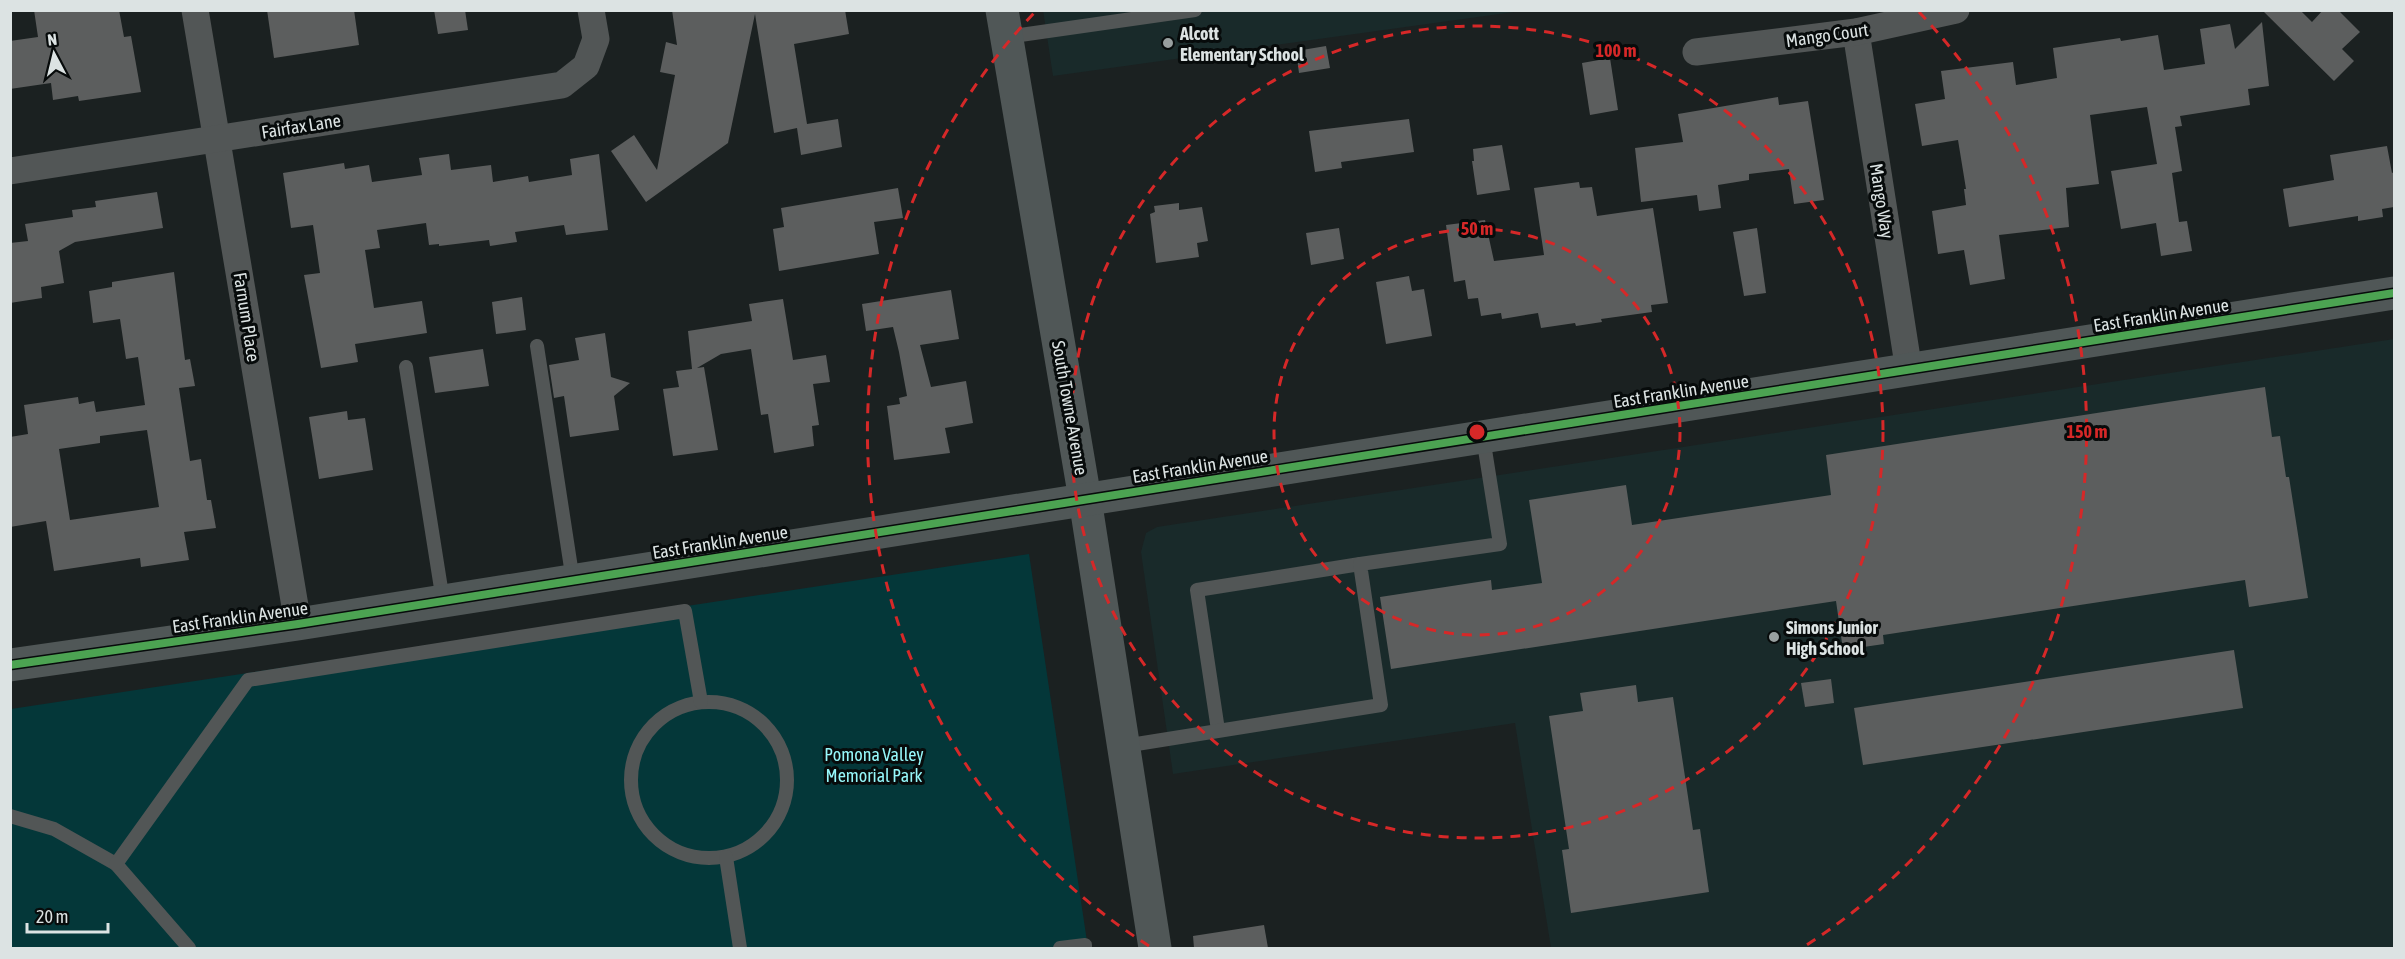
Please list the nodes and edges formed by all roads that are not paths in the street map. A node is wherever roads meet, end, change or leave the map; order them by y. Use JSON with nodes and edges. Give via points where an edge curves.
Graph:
{"nodes":[{"id":1,"x":195,"y":10,"type":"edge"},
{"id":2,"x":591,"y":10,"type":"edge"},
{"id":3,"x":1195,"y":10,"type":"edge"},
{"id":4,"x":1956,"y":10,"type":"edge"},
{"id":5,"x":1004,"y":24,"type":"edge"},
{"id":6,"x":1856,"y":32,"type":"junction"},
{"id":7,"x":1696,"y":52,"type":"dead end"},
{"id":8,"x":218,"y":139,"type":"junction"},
{"id":9,"x":10,"y":171,"type":"edge"},
{"id":10,"x":2394,"y":293,"type":"edge"},
{"id":11,"x":537,"y":346,"type":"dead end"},
{"id":12,"x":406,"y":367,"type":"dead end"},
{"id":13,"x":1909,"y":371,"type":"junction"},
{"id":14,"x":1483,"y":437,"type":"junction"},
{"id":15,"x":1085,"y":499,"type":"junction"},
{"id":16,"x":1360,"y":564,"type":"junction"},
{"id":17,"x":573,"y":580,"type":"junction"},
{"id":18,"x":443,"y":601,"type":"junction"},
{"id":19,"x":298,"y":624,"type":"junction"},
{"id":20,"x":10,"y":665,"type":"edge"},
{"id":21,"x":701,"y":702,"type":"junction"},
{"id":22,"x":1218,"y":730,"type":"junction"},
{"id":23,"x":1124,"y":746,"type":"junction"},
{"id":24,"x":10,"y":816,"type":"edge"},
{"id":25,"x":726,"y":857,"type":"junction"},
{"id":26,"x":116,"y":864,"type":"junction"},
{"id":27,"x":189,"y":948,"type":"edge"},
{"id":28,"x":740,"y":948,"type":"edge"},
{"id":29,"x":1060,"y":948,"type":"edge"},
{"id":30,"x":1085,"y":948,"type":"edge"},
{"id":31,"x":1155,"y":948,"type":"edge"}],
"edges":[{"from":1,"to":8,"type":"street","name":"Farnum Place"},
{"from":2,"to":8,"type":"street","name":"Fairfax Lane","via":[[596,39],[586,66],[562,84]]},
{"from":3,"to":5,"type":"lane"},
{"from":4,"to":6,"type":"street","name":"Mango Court"},
{"from":5,"to":15,"type":"street","name":"South Towne Avenue"},
{"from":6,"to":7,"type":"street","name":"Mango Court"},
{"from":6,"to":13,"type":"street","name":"Mango Way"},
{"from":8,"to":9,"type":"street","name":"Fairfax Lane"},
{"from":8,"to":19,"type":"street","name":"Farnum Place"},
{"from":10,"to":13,"type":"street","name":"East Franklin Avenue"},
{"from":11,"to":17,"type":"lane"},
{"from":12,"to":18,"type":"lane"},
{"from":13,"to":14,"type":"street","name":"East Franklin Avenue"},
{"from":14,"to":15,"type":"street","name":"East Franklin Avenue"},
{"from":14,"to":16,"type":"lane","via":[[1500,544]]},
{"from":15,"to":17,"type":"street","name":"East Franklin Avenue"},
{"from":15,"to":23,"type":"street","name":"South Towne Avenue"},
{"from":16,"to":22,"type":"lane","via":[[1197,590]]},
{"from":16,"to":22,"type":"lane","via":[[1381,705]]},
{"from":17,"to":18,"type":"street","name":"East Franklin Avenue"},
{"from":18,"to":19,"type":"street","name":"East Franklin Avenue"},
{"from":19,"to":20,"type":"street","name":"East Franklin Avenue"},
{"from":21,"to":25,"type":"lane","via":[[717,701],[741,708],[764,724],[783,752],[788,784],[781,812],[758,842]]},
{"from":21,"to":25,"type":"lane","via":[[665,715],[640,741],[629,775],[637,814],[664,845],[697,858]]},
{"from":21,"to":26,"type":"lane","via":[[685,611],[248,680]]},
{"from":22,"to":23,"type":"lane"},
{"from":23,"to":31,"type":"street","name":"South Towne Avenue"},
{"from":24,"to":26,"type":"lane","via":[[54,829]]},
{"from":25,"to":28,"type":"lane"},
{"from":26,"to":27,"type":"lane"},
{"from":29,"to":30,"type":"lane"}]}
